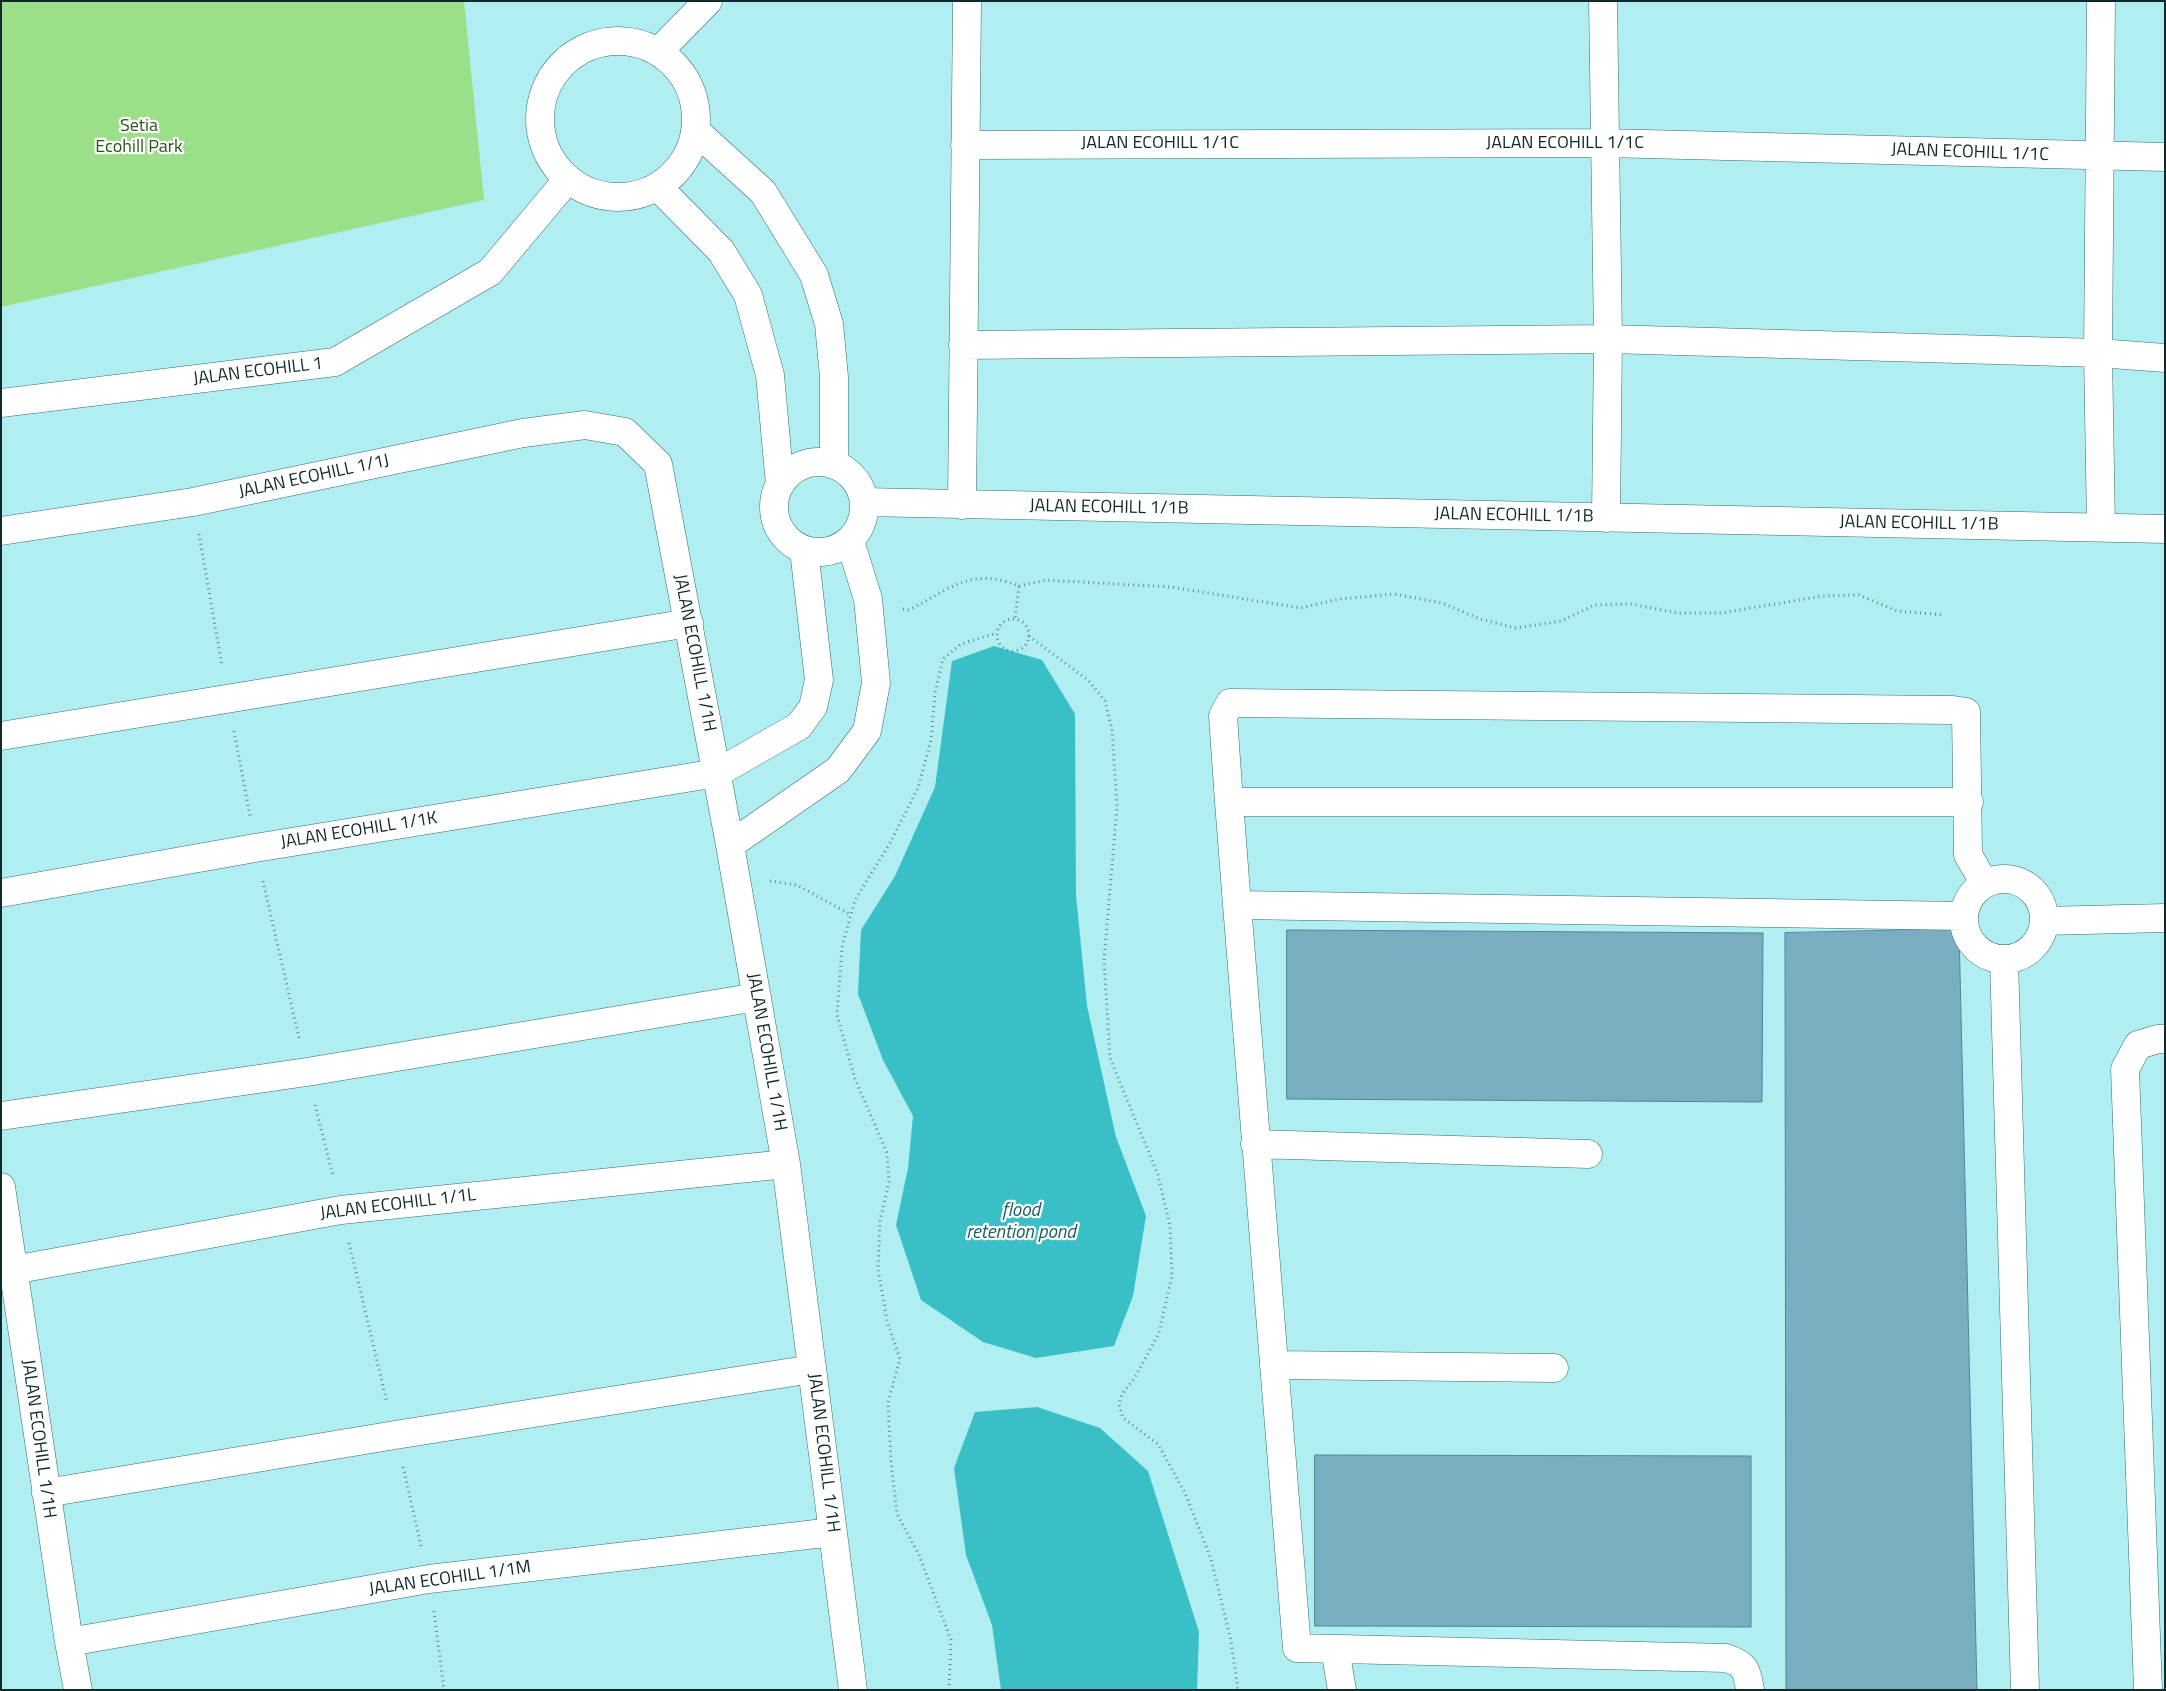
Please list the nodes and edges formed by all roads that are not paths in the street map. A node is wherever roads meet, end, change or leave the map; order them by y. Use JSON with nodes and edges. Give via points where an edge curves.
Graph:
{"nodes":[{"id":1,"x":708,"y":1,"type":"edge"},
{"id":2,"x":967,"y":1,"type":"edge"},
{"id":3,"x":1603,"y":1,"type":"edge"},
{"id":4,"x":2100,"y":1,"type":"edge"},
{"id":5,"x":659,"y":51,"type":"junction"},
{"id":6,"x":697,"y":132,"type":"junction"},
{"id":7,"x":1605,"y":143,"type":"junction"},
{"id":8,"x":966,"y":145,"type":"junction"},
{"id":9,"x":2098,"y":156,"type":"junction"},
{"id":10,"x":2165,"y":157,"type":"edge"},
{"id":11,"x":568,"y":179,"type":"junction"},
{"id":12,"x":658,"y":187,"type":"junction"},
{"id":13,"x":1608,"y":339,"type":"junction"},
{"id":14,"x":963,"y":345,"type":"junction"},
{"id":15,"x":2098,"y":354,"type":"junction"},
{"id":16,"x":2165,"y":358,"type":"edge"},
{"id":17,"x":1,"y":403,"type":"edge"},
{"id":18,"x":625,"y":432,"type":"joint"},
{"id":19,"x":834,"y":465,"type":"junction"},
{"id":20,"x":780,"y":485,"type":"junction"},
{"id":21,"x":864,"y":502,"type":"junction"},
{"id":22,"x":962,"y":505,"type":"junction"},
{"id":23,"x":1606,"y":518,"type":"junction"},
{"id":24,"x":2101,"y":528,"type":"junction"},
{"id":25,"x":2165,"y":529,"type":"edge"},
{"id":26,"x":1,"y":531,"type":"edge"},
{"id":27,"x":850,"y":541,"type":"junction"},
{"id":28,"x":804,"y":550,"type":"junction"},
{"id":29,"x":688,"y":624,"type":"junction"},
{"id":30,"x":1,"y":736,"type":"edge"},
{"id":31,"x":716,"y":774,"type":"junction"},
{"id":32,"x":1229,"y":802,"type":"junction"},
{"id":33,"x":1969,"y":802,"type":"junction"},
{"id":34,"x":730,"y":846,"type":"junction"},
{"id":35,"x":1985,"y":884,"type":"junction"},
{"id":36,"x":1,"y":892,"type":"edge"},
{"id":37,"x":1237,"y":904,"type":"junction"},
{"id":38,"x":1964,"y":916,"type":"junction"},
{"id":39,"x":2165,"y":918,"type":"edge"},
{"id":40,"x":2044,"y":921,"type":"junction"},
{"id":41,"x":2004,"y":959,"type":"junction"},
{"id":42,"x":757,"y":997,"type":"junction"},
{"id":43,"x":2165,"y":1038,"type":"edge"},
{"id":44,"x":1,"y":1116,"type":"edge"},
{"id":45,"x":1255,"y":1144,"type":"junction"},
{"id":46,"x":1588,"y":1154,"type":"dead end"},
{"id":47,"x":786,"y":1164,"type":"junction"},
{"id":48,"x":1,"y":1187,"type":"edge"},
{"id":49,"x":13,"y":1270,"type":"junction"},
{"id":50,"x":1274,"y":1365,"type":"junction"},
{"id":51,"x":1554,"y":1368,"type":"dead end"},
{"id":52,"x":812,"y":1369,"type":"junction"},
{"id":53,"x":46,"y":1493,"type":"junction"},
{"id":54,"x":833,"y":1532,"type":"junction"},
{"id":55,"x":69,"y":1642,"type":"junction"},
{"id":56,"x":1335,"y":1649,"type":"junction"},
{"id":57,"x":78,"y":1690,"type":"edge"},
{"id":58,"x":853,"y":1690,"type":"edge"},
{"id":59,"x":1342,"y":1690,"type":"edge"},
{"id":60,"x":1750,"y":1690,"type":"edge"},
{"id":61,"x":2025,"y":1690,"type":"edge"},
{"id":62,"x":2148,"y":1690,"type":"edge"}],
"edges":[{"from":1,"to":5,"type":"street"},
{"from":2,"to":8,"type":"street"},
{"from":3,"to":7,"type":"street"},
{"from":4,"to":9,"type":"street"},
{"from":5,"to":6,"type":"street","via":[[691,85],[697,108]]},
{"from":5,"to":11,"type":"street","via":[[637,42],[614,40],[590,44],[570,56],[554,73],[543,94],[539,117],[542,140],[552,162]]},
{"from":6,"to":12,"type":"street","via":[[690,154],[676,173]]},
{"from":6,"to":19,"type":"street","via":[[763,192],[814,275],[829,324],[834,377]]},
{"from":7,"to":8,"type":"street","name":"JALAN ECOHILL 1/1C"},
{"from":7,"to":9,"type":"street","name":"JALAN ECOHILL 1/1C"},
{"from":7,"to":13,"type":"street"},
{"from":8,"to":14,"type":"street"},
{"from":9,"to":10,"type":"street","name":"JALAN ECOHILL 1/1C"},
{"from":9,"to":15,"type":"street"},
{"from":11,"to":12,"type":"street","via":[[588,191],[611,197],[635,196]]},
{"from":11,"to":17,"type":"street","name":"JALAN ECOHILL 1","via":[[490,272],[335,362]]},
{"from":12,"to":20,"type":"street","via":[[721,251],[748,295],[770,375]]},
{"from":13,"to":14,"type":"street"},
{"from":13,"to":15,"type":"street"},
{"from":13,"to":23,"type":"street"},
{"from":14,"to":22,"type":"street"},
{"from":15,"to":16,"type":"street"},
{"from":15,"to":24,"type":"street"},
{"from":18,"to":26,"type":"street","name":"JALAN ECOHILL 1/1J","via":[[586,425],[523,433],[193,502]]},
{"from":18,"to":29,"type":"street","name":"JALAN ECOHILL 1/1H","via":[[658,464]]},
{"from":19,"to":20,"type":"street","via":[[818,462],[803,466]]},
{"from":19,"to":21,"type":"street","via":[[848,472],[858,484]]},
{"from":20,"to":28,"type":"street","via":[[774,500],[780,530],[790,542]]},
{"from":21,"to":22,"type":"street","name":"JALAN ECOHILL 1/1B"},
{"from":21,"to":27,"type":"street","via":[[859,528]]},
{"from":22,"to":23,"type":"street","name":"JALAN ECOHILL 1/1B"},
{"from":23,"to":24,"type":"street","name":"JALAN ECOHILL 1/1B"},
{"from":24,"to":25,"type":"street","name":"JALAN ECOHILL 1/1B"},
{"from":27,"to":28,"type":"street","via":[[830,551]]},
{"from":27,"to":34,"type":"street","via":[[868,599],[876,683],[867,731],[838,770]]},
{"from":28,"to":31,"type":"street","via":[[819,680],[812,707],[799,726]]},
{"from":29,"to":30,"type":"street"},
{"from":29,"to":31,"type":"street","name":"JALAN ECOHILL 1/1H"},
{"from":31,"to":34,"type":"street","name":"JALAN ECOHILL 1/1H"},
{"from":31,"to":36,"type":"street","name":"JALAN ECOHILL 1/1K"},
{"from":32,"to":33,"type":"street"},
{"from":32,"to":33,"type":"street","via":[[1223,716],[1230,703],[1239,703],[1952,710],[1966,712]]},
{"from":32,"to":37,"type":"street"},
{"from":33,"to":35,"type":"street","via":[[1968,855]]},
{"from":34,"to":42,"type":"street","name":"JALAN ECOHILL 1/1H"},
{"from":35,"to":38,"type":"street","via":[[1975,892]]},
{"from":35,"to":40,"type":"street","via":[[2012,880],[2026,886],[2036,895]]},
{"from":37,"to":38,"type":"street"},
{"from":37,"to":45,"type":"street"},
{"from":38,"to":41,"type":"street","via":[[1970,941],[1979,951]]},
{"from":39,"to":40,"type":"street"},
{"from":40,"to":41,"type":"street","via":[[2036,944],[2016,958]]},
{"from":41,"to":61,"type":"street"},
{"from":42,"to":44,"type":"street","via":[[307,1072]]},
{"from":42,"to":47,"type":"street","name":"JALAN ECOHILL 1/1H"},
{"from":43,"to":62,"type":"street","via":[[2138,1045],[2125,1069]]},
{"from":45,"to":46,"type":"street"},
{"from":45,"to":50,"type":"street"},
{"from":47,"to":49,"type":"street","name":"JALAN ECOHILL 1/1L","via":[[341,1210]]},
{"from":47,"to":52,"type":"street","name":"JALAN ECOHILL 1/1H"},
{"from":48,"to":49,"type":"street","name":"JALAN ECOHILL 1/1H"},
{"from":49,"to":53,"type":"street","name":"JALAN ECOHILL 1/1H"},
{"from":50,"to":51,"type":"street"},
{"from":50,"to":56,"type":"street","via":[[1297,1648]]},
{"from":52,"to":53,"type":"street"},
{"from":52,"to":54,"type":"street","name":"JALAN ECOHILL 1/1H"},
{"from":53,"to":55,"type":"street","name":"JALAN ECOHILL 1/1H"},
{"from":54,"to":55,"type":"street","name":"JALAN ECOHILL 1/1M","via":[[429,1579]]},
{"from":54,"to":58,"type":"street","name":"JALAN ECOHILL 1/1H"},
{"from":55,"to":57,"type":"street","name":"JALAN ECOHILL 1/1H"},
{"from":56,"to":59,"type":"street"},
{"from":56,"to":60,"type":"street","via":[[1726,1658],[1740,1663],[1748,1674]]}]}
